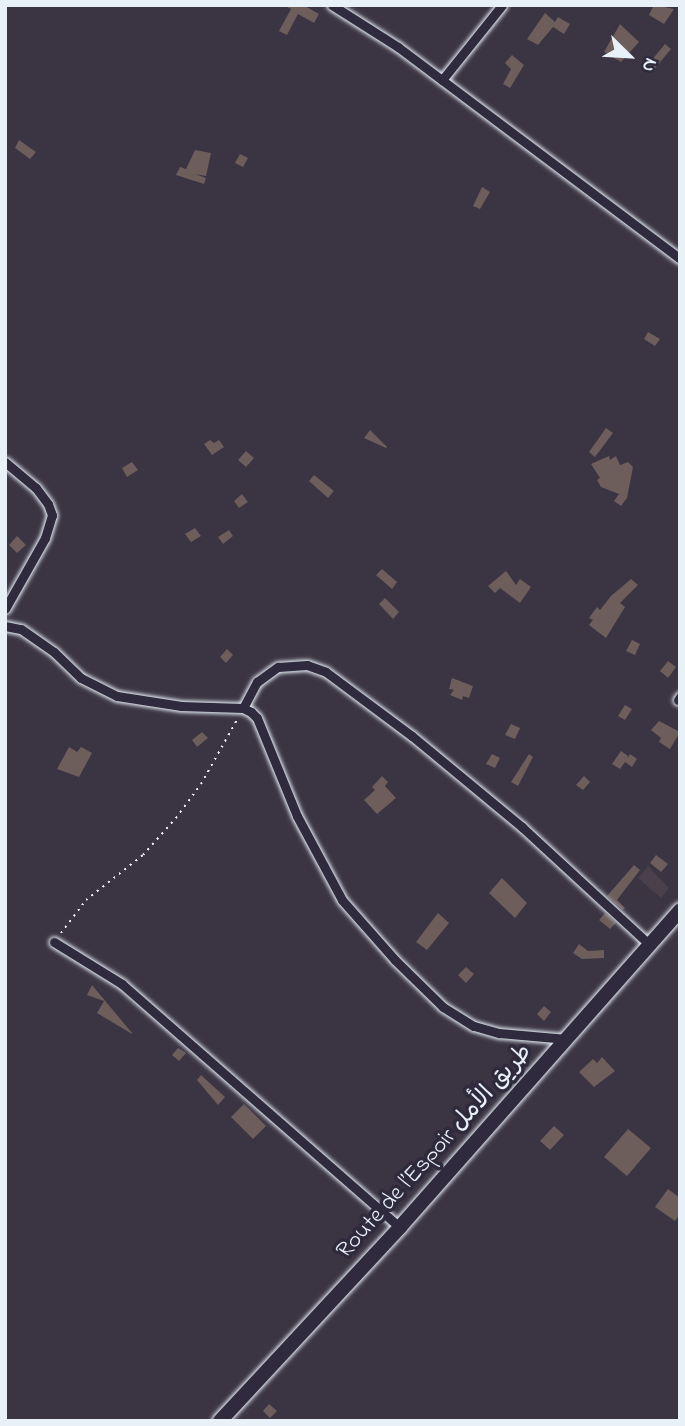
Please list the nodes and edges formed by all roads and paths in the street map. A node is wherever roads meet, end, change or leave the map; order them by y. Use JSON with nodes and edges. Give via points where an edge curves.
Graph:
{"nodes":[{"id":1,"x":331,"y":5,"type":"edge"},
{"id":2,"x":502,"y":5,"type":"edge"},
{"id":3,"x":442,"y":80,"type":"junction"},
{"id":4,"x":680,"y":260,"type":"edge"},
{"id":5,"x":5,"y":462,"type":"edge"},
{"id":6,"x":5,"y":609,"type":"edge"},
{"id":7,"x":5,"y":626,"type":"edge"},
{"id":8,"x":243,"y":708,"type":"junction"},
{"id":9,"x":680,"y":910,"type":"edge"},
{"id":10,"x":54,"y":942,"type":"joint"},
{"id":11,"x":650,"y":944,"type":"junction"},
{"id":12,"x":567,"y":1039,"type":"junction"},
{"id":13,"x":400,"y":1227,"type":"junction"},
{"id":14,"x":220,"y":1421,"type":"edge"}],
"edges":[{"from":1,"to":3,"type":"street"},
{"from":2,"to":3,"type":"street"},
{"from":3,"to":4,"type":"street"},
{"from":5,"to":6,"type":"street","via":[[36,488],[52,515],[45,538]]},
{"from":7,"to":8,"type":"street","via":[[21,629],[81,678],[117,696],[181,706]]},
{"from":8,"to":10,"type":"path","via":[[176,818],[145,854],[86,900]]},
{"from":8,"to":11,"type":"street","via":[[257,682],[278,667],[307,665],[326,672],[512,818]]},
{"from":8,"to":12,"type":"street","via":[[257,718],[297,816],[342,900],[395,960],[443,1007],[474,1027]]},
{"from":9,"to":11,"type":"highway","name":"Route de l’Espoir طريق الأمل"},
{"from":10,"to":13,"type":"street","via":[[122,984]]},
{"from":11,"to":12,"type":"highway","name":"Route de l’Espoir طريق الأمل"},
{"from":12,"to":13,"type":"highway","name":"Route de l’Espoir طريق الأمل"},
{"from":13,"to":14,"type":"highway","name":"Route de l’Espoir طريق الأمل"}]}
